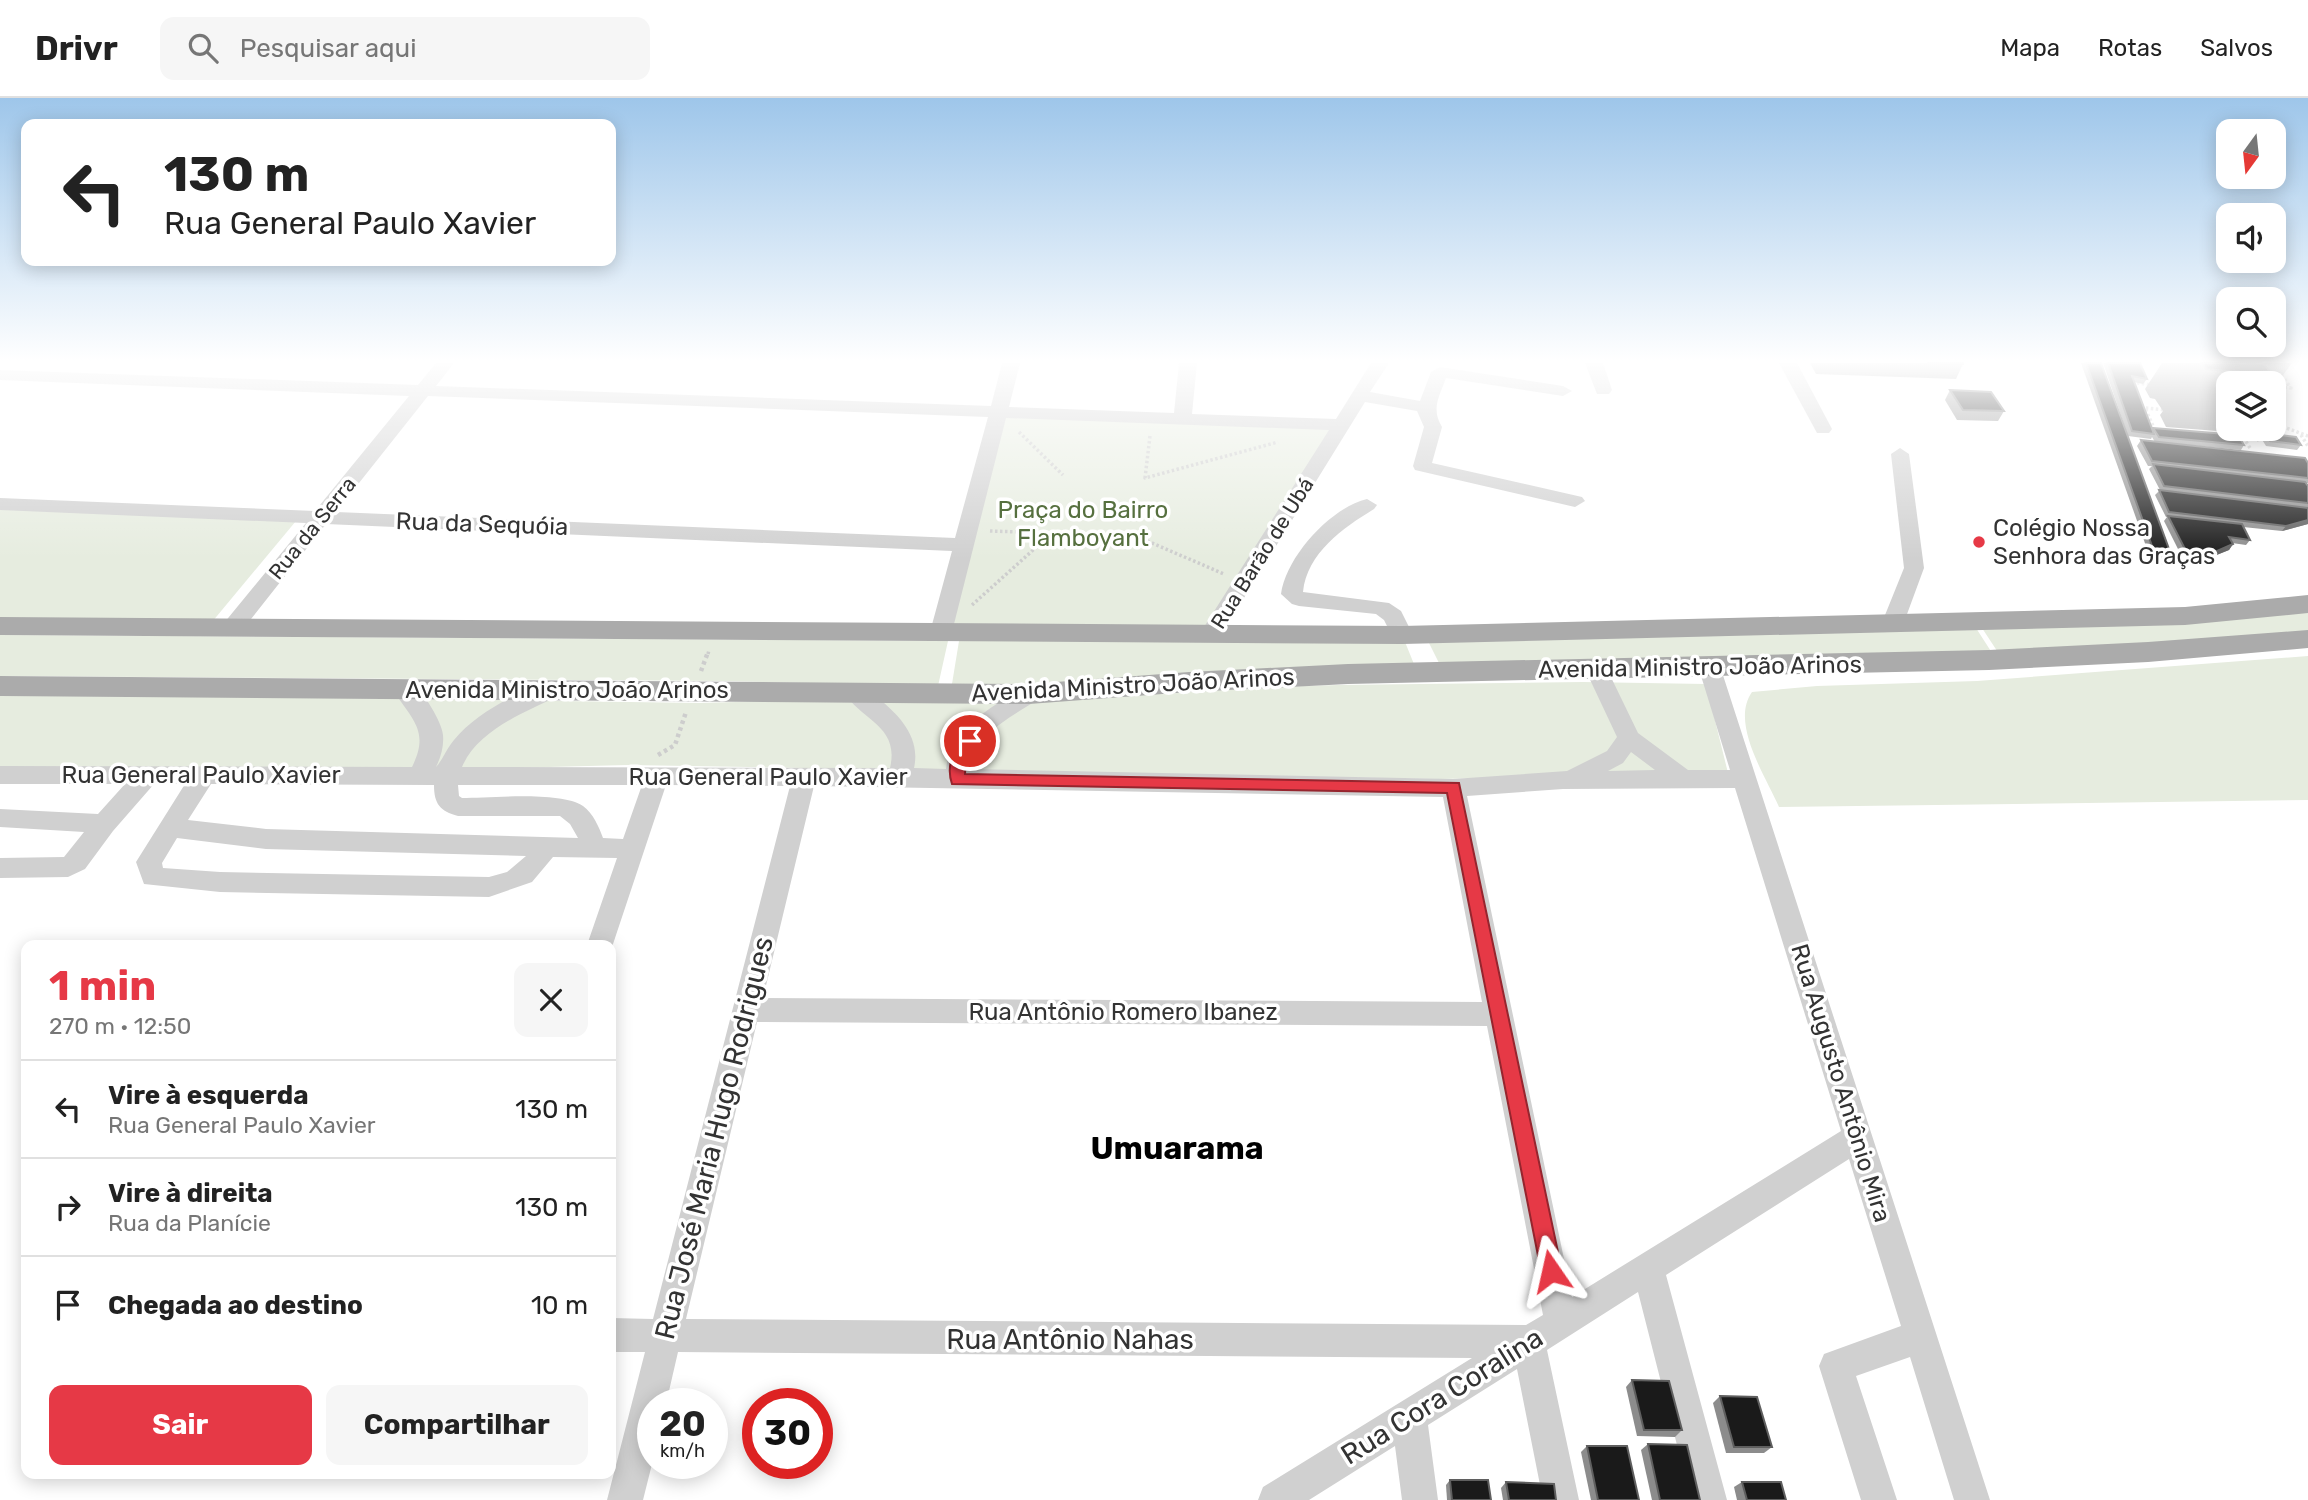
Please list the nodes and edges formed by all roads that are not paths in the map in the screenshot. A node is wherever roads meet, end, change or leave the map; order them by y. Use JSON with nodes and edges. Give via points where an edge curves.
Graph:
{"nodes":[{"id":1,"x":392,"y":428,"type":"edge"},
{"id":2,"x":995,"y":428,"type":"edge"},
{"id":3,"x":1341,"y":428,"type":"edge"},
{"id":4,"x":1433,"y":428,"type":"edge"},
{"id":5,"x":1900,"y":454,"type":"dead end"},
{"id":6,"x":1575,"y":501,"type":"dead end"},
{"id":7,"x":0,"y":504,"type":"edge"},
{"id":8,"x":1367,"y":505,"type":"dead end"},
{"id":9,"x":320,"y":518,"type":"junction"},
{"id":10,"x":966,"y":537,"type":"junction"},
{"id":11,"x":2308,"y":604,"type":"edge"},
{"id":12,"x":1892,"y":625,"type":"junction"},
{"id":13,"x":0,"y":626,"type":"edge"},
{"id":14,"x":232,"y":628,"type":"junction"},
{"id":15,"x":1636,"y":630,"type":"junction"},
{"id":16,"x":942,"y":632,"type":"junction"},
{"id":17,"x":1210,"y":635,"type":"junction"},
{"id":18,"x":1402,"y":635,"type":"junction"},
{"id":19,"x":2308,"y":639,"type":"edge"},
{"id":20,"x":1859,"y":664,"type":"junction"},
{"id":21,"x":1709,"y":666,"type":"junction"},
{"id":22,"x":1596,"y":669,"type":"junction"},
{"id":23,"x":0,"y":686,"type":"edge"},
{"id":24,"x":404,"y":689,"type":"junction"},
{"id":25,"x":548,"y":691,"type":"junction"},
{"id":26,"x":855,"y":692,"type":"junction"},
{"id":27,"x":1029,"y":694,"type":"junction"},
{"id":28,"x":1629,"y":738,"type":"junction"},
{"id":29,"x":0,"y":775,"type":"edge"},
{"id":30,"x":148,"y":775,"type":"junction"},
{"id":31,"x":204,"y":775,"type":"junction"},
{"id":32,"x":419,"y":776,"type":"junction"},
{"id":33,"x":446,"y":776,"type":"junction"},
{"id":34,"x":657,"y":776,"type":"junction"},
{"id":35,"x":804,"y":777,"type":"junction"},
{"id":36,"x":900,"y":777,"type":"junction"},
{"id":37,"x":957,"y":779,"type":"junction"},
{"id":38,"x":1683,"y":779,"type":"junction"},
{"id":39,"x":1745,"y":779,"type":"junction"},
{"id":40,"x":1563,"y":780,"type":"junction"},
{"id":41,"x":1453,"y":788,"type":"junction"},
{"id":42,"x":0,"y":818,"type":"edge"},
{"id":43,"x":104,"y":824,"type":"junction"},
{"id":44,"x":170,"y":828,"type":"junction"},
{"id":45,"x":546,"y":847,"type":"junction"},
{"id":46,"x":595,"y":848,"type":"junction"},
{"id":47,"x":632,"y":849,"type":"junction"},
{"id":48,"x":0,"y":868,"type":"edge"},
{"id":49,"x":602,"y":940,"type":"edge"},
{"id":50,"x":746,"y":1010,"type":"junction"},
{"id":51,"x":1499,"y":1014,"type":"junction"},
{"id":52,"x":1858,"y":1137,"type":"junction"},
{"id":53,"x":1648,"y":1268,"type":"junction"},
{"id":54,"x":1562,"y":1322,"type":"junction"},
{"id":55,"x":616,"y":1335,"type":"edge"},
{"id":56,"x":666,"y":1336,"type":"junction"},
{"id":57,"x":1921,"y":1336,"type":"junction"},
{"id":58,"x":1529,"y":1342,"type":"junction"},
{"id":59,"x":1409,"y":1416,"type":"junction"},
{"id":60,"x":625,"y":1500,"type":"edge"},
{"id":61,"x":1276,"y":1500,"type":"edge"},
{"id":62,"x":1420,"y":1500,"type":"edge"},
{"id":63,"x":1561,"y":1500,"type":"edge"},
{"id":64,"x":1709,"y":1500,"type":"edge"},
{"id":65,"x":1879,"y":1500,"type":"edge"},
{"id":66,"x":1972,"y":1500,"type":"edge"}],
"edges":[{"from":1,"to":9,"type":"street","name":"Rua da Serra"},
{"from":2,"to":10,"type":"street"},
{"from":3,"to":17,"type":"street","name":"Rua Barão de Ubá"},
{"from":4,"to":6,"type":"street","via":[[1422,467]]},
{"from":5,"to":12,"type":"street","via":[[1914,568]]},
{"from":7,"to":9,"type":"street","name":"Rua da Sequóia"},
{"from":8,"to":18,"type":"street","via":[[1342,519],[1308,553],[1291,584],[1292,594],[1299,599],[1381,608],[1394,616]]},
{"from":9,"to":10,"type":"street","name":"Rua da Sequóia"},
{"from":9,"to":14,"type":"street","name":"Rua da Serra"},
{"from":10,"to":16,"type":"street"},
{"from":11,"to":12,"type":"main road","name":"Avenida Ministro João Arinos","via":[[2185,617]]},
{"from":12,"to":15,"type":"main road","name":"Avenida Ministro João Arinos"},
{"from":12,"to":20,"type":"main road","via":[[1897,640],[1892,652],[1879,661]]},
{"from":13,"to":14,"type":"main road","name":"Avenida Ministro João Arinos"},
{"from":14,"to":16,"type":"main road","name":"Avenida Ministro João Arinos"},
{"from":15,"to":18,"type":"main road","name":"Avenida Ministro João Arinos"},
{"from":15,"to":22,"type":"main road","via":[[1616,633],[1602,642],[1594,654]]},
{"from":16,"to":17,"type":"main road","name":"Avenida Ministro João Arinos"},
{"from":17,"to":18,"type":"main road","name":"Avenida Ministro João Arinos"},
{"from":19,"to":20,"type":"main road","name":"Avenida Ministro João Arinos","via":[[2219,648]]},
{"from":20,"to":21,"type":"main road","name":"Avenida Ministro João Arinos"},
{"from":21,"to":22,"type":"main road","name":"Avenida Ministro João Arinos"},
{"from":21,"to":39,"type":"street","name":"Rua Augusto Antônio Mira"},
{"from":22,"to":27,"type":"main road","name":"Avenida Ministro João Arinos","via":[[1294,677]]},
{"from":22,"to":28,"type":"street"},
{"from":23,"to":24,"type":"main road","name":"Avenida Ministro João Arinos"},
{"from":24,"to":25,"type":"main road","name":"Avenida Ministro João Arinos"},
{"from":24,"to":32,"type":"street","via":[[429,721],[432,754]]},
{"from":25,"to":26,"type":"main road","name":"Avenida Ministro João Arinos"},
{"from":25,"to":33,"type":"street","via":[[490,722],[455,754]]},
{"from":26,"to":27,"type":"main road","name":"Avenida Ministro João Arinos"},
{"from":26,"to":36,"type":"street","via":[[892,722],[905,755]]},
{"from":27,"to":37,"type":"street","via":[[982,725],[959,757]]},
{"from":28,"to":38,"type":"street"},
{"from":28,"to":40,"type":"street","via":[[1615,757],[1600,767]]},
{"from":29,"to":30,"type":"street","name":"Rua General Paulo Xavier"},
{"from":30,"to":31,"type":"street","name":"Rua General Paulo Xavier"},
{"from":30,"to":43,"type":"street"},
{"from":31,"to":32,"type":"street","name":"Rua General Paulo Xavier"},
{"from":31,"to":44,"type":"street"},
{"from":32,"to":33,"type":"street","name":"Rua General Paulo Xavier"},
{"from":33,"to":34,"type":"street","name":"Rua General Paulo Xavier"},
{"from":33,"to":46,"type":"street","via":[[447,801],[458,807],[574,810]]},
{"from":34,"to":35,"type":"street","name":"Rua General Paulo Xavier"},
{"from":34,"to":47,"type":"street"},
{"from":35,"to":36,"type":"street","name":"Rua General Paulo Xavier"},
{"from":35,"to":50,"type":"street","name":"Rua José Maria Hugo Rodrigues"},
{"from":36,"to":37,"type":"street","name":"Rua General Paulo Xavier"},
{"from":37,"to":41,"type":"street","name":"Rua General Paulo Xavier"},
{"from":38,"to":39,"type":"street","name":"Rua General Paulo Xavier"},
{"from":38,"to":40,"type":"street","name":"Rua General Paulo Xavier"},
{"from":39,"to":52,"type":"street","name":"Rua Augusto Antônio Mira"},
{"from":40,"to":41,"type":"street","name":"Rua General Paulo Xavier"},
{"from":41,"to":51,"type":"street"},
{"from":42,"to":43,"type":"street"},
{"from":43,"to":48,"type":"street","via":[[68,867]]},
{"from":44,"to":45,"type":"street","via":[[266,839]]},
{"from":44,"to":45,"type":"street","via":[[149,863],[153,877],[489,887],[515,882],[535,866]]},
{"from":45,"to":46,"type":"street"},
{"from":46,"to":47,"type":"street"},
{"from":47,"to":49,"type":"street"},
{"from":50,"to":51,"type":"street","name":"Rua Antônio Romero Ibanez"},
{"from":50,"to":56,"type":"street","name":"Rua José Maria Hugo Rodrigues"},
{"from":51,"to":54,"type":"street"},
{"from":52,"to":53,"type":"street","name":"Rua Cora Coralina"},
{"from":52,"to":57,"type":"street","name":"Rua Augusto Antônio Mira"},
{"from":53,"to":54,"type":"street","name":"Rua Cora Coralina"},
{"from":53,"to":64,"type":"street"},
{"from":54,"to":58,"type":"street","name":"Rua Cora Coralina"},
{"from":55,"to":56,"type":"street","name":"Rua Antônio Nahas"},
{"from":56,"to":58,"type":"street","name":"Rua Antônio Nahas"},
{"from":56,"to":60,"type":"street","name":"Rua José Maria Hugo Rodrigues"},
{"from":57,"to":65,"type":"street","via":[[1836,1366]]},
{"from":57,"to":66,"type":"street","name":"Rua Augusto Antônio Mira"},
{"from":58,"to":59,"type":"street","name":"Rua Cora Coralina"},
{"from":58,"to":63,"type":"street"},
{"from":59,"to":61,"type":"street","name":"Rua Cora Coralina"},
{"from":59,"to":62,"type":"street"}]}
